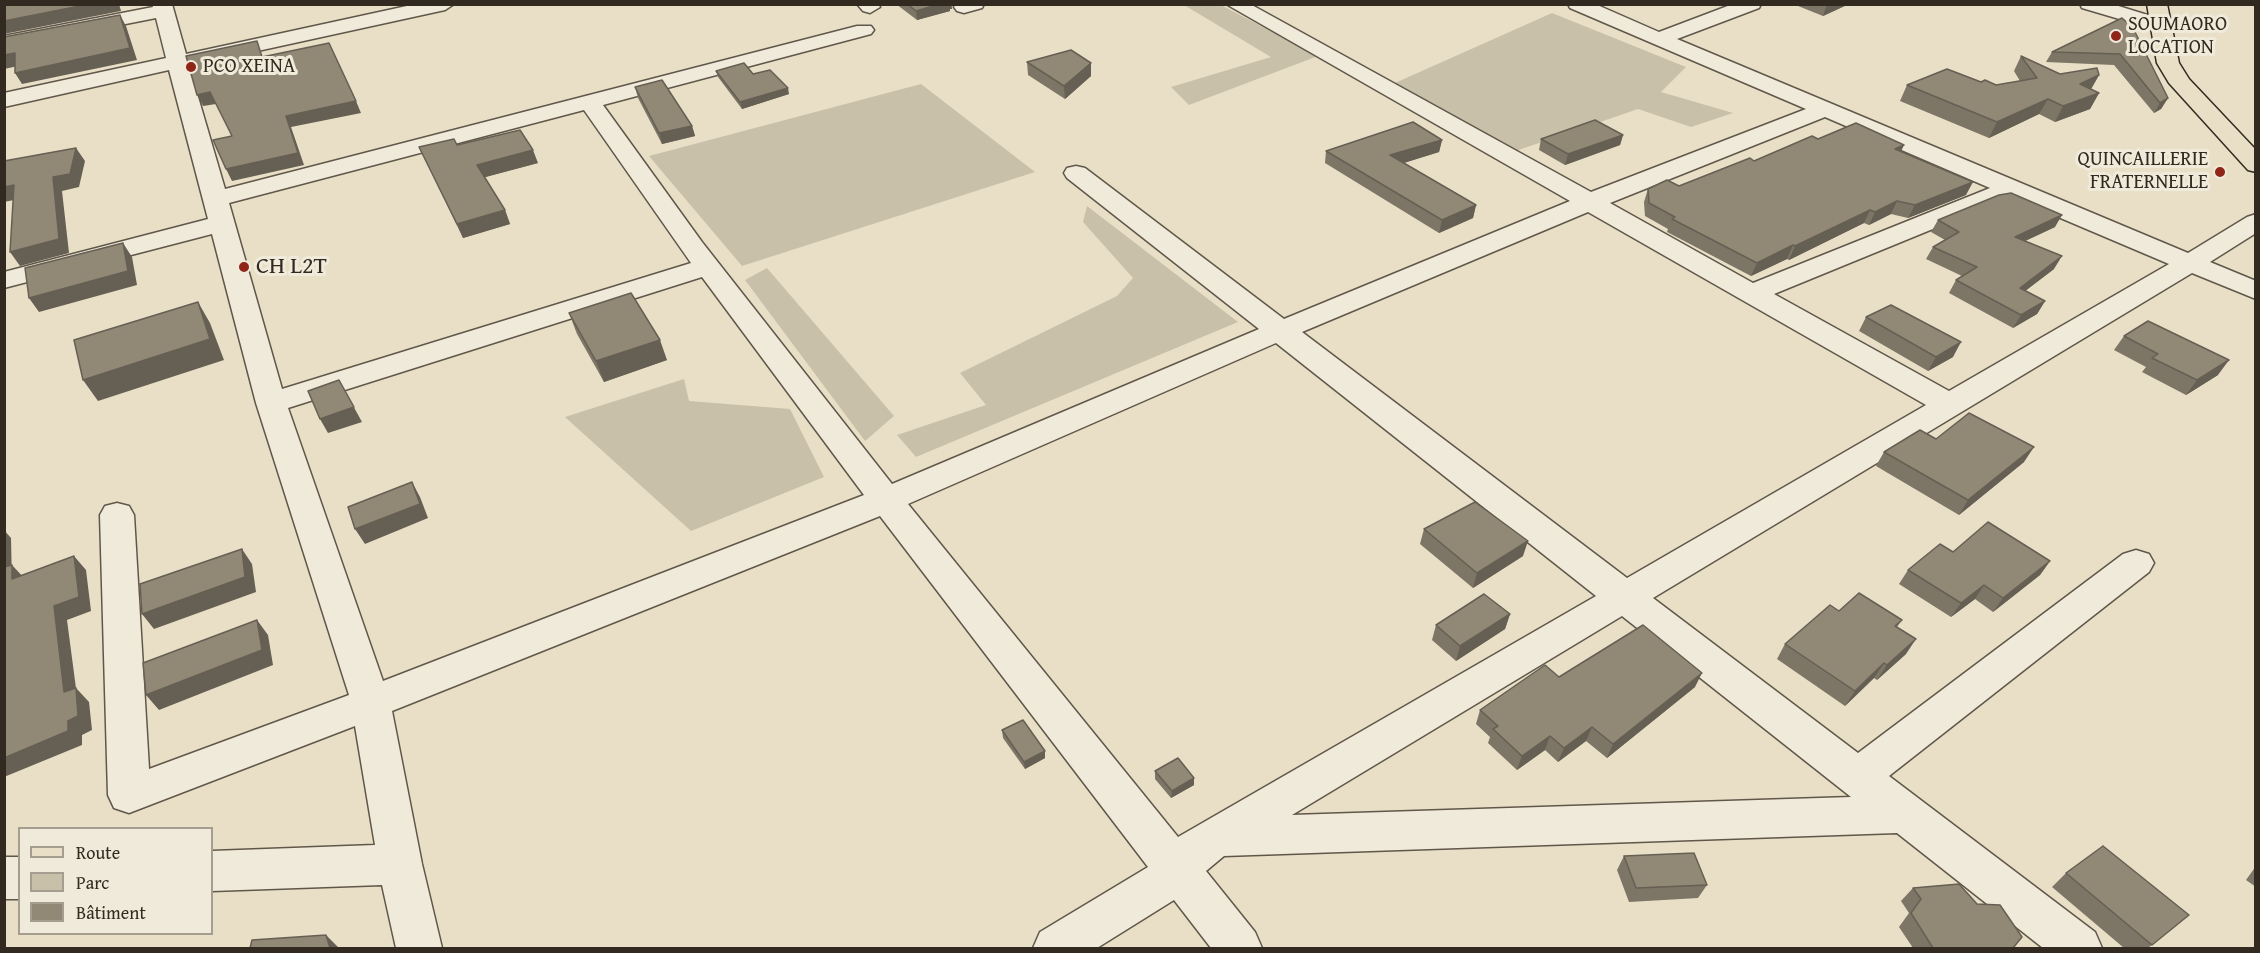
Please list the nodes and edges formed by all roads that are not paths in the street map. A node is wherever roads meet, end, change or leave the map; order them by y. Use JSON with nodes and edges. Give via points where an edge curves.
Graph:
{"nodes":[{"id":1,"x":445,"y":4,"type":"edge"},
{"id":2,"x":1235,"y":4,"type":"edge"},
{"id":3,"x":1577,"y":4,"type":"edge"},
{"id":4,"x":1752,"y":4,"type":"edge"},
{"id":5,"x":2089,"y":4,"type":"edge"},
{"id":6,"x":163,"y":8,"type":"edge"},
{"id":7,"x":2159,"y":15,"type":"edge"},
{"id":8,"x":864,"y":30,"type":"dead end"},
{"id":9,"x":1658,"y":39,"type":"junction"},
{"id":10,"x":4,"y":42,"type":"edge"},
{"id":11,"x":178,"y":63,"type":"junction"},
{"id":12,"x":4,"y":100,"type":"edge"},
{"id":13,"x":589,"y":100,"type":"junction"},
{"id":14,"x":1825,"y":109,"type":"junction"},
{"id":15,"x":2256,"y":165,"type":"edge"},
{"id":16,"x":1076,"y":173,"type":"dead end"},
{"id":17,"x":2011,"y":188,"type":"junction"},
{"id":18,"x":1589,"y":202,"type":"junction"},
{"id":19,"x":219,"y":211,"type":"junction"},
{"id":20,"x":2256,"y":222,"type":"edge"},
{"id":21,"x":2190,"y":263,"type":"junction"},
{"id":22,"x":707,"y":267,"type":"junction"},
{"id":23,"x":4,"y":280,"type":"edge"},
{"id":24,"x":2256,"y":291,"type":"edge"},
{"id":25,"x":1752,"y":293,"type":"junction"},
{"id":26,"x":1280,"y":331,"type":"junction"},
{"id":27,"x":271,"y":403,"type":"junction"},
{"id":28,"x":1950,"y":405,"type":"junction"},
{"id":29,"x":886,"y":500,"type":"junction"},
{"id":30,"x":117,"y":515,"type":"dead end"},
{"id":31,"x":2136,"y":563,"type":"dead end"},
{"id":32,"x":1625,"y":597,"type":"junction"},
{"id":33,"x":371,"y":703,"type":"junction"},
{"id":34,"x":1857,"y":777,"type":"junction"},
{"id":35,"x":1904,"y":814,"type":"junction"},
{"id":36,"x":1218,"y":837,"type":"junction"},
{"id":37,"x":400,"y":864,"type":"junction"},
{"id":38,"x":213,"y":871,"type":"edge"},
{"id":39,"x":1179,"y":872,"type":"junction"},
{"id":40,"x":419,"y":948,"type":"edge"},
{"id":41,"x":1056,"y":948,"type":"edge"},
{"id":42,"x":1239,"y":948,"type":"edge"},
{"id":43,"x":2079,"y":948,"type":"edge"}],
"edges":[{"from":1,"to":11,"type":"street"},
{"from":2,"to":18,"type":"street"},
{"from":3,"to":9,"type":"street"},
{"from":4,"to":9,"type":"street"},
{"from":5,"to":7,"type":"street"},
{"from":6,"to":10,"type":"street"},
{"from":6,"to":11,"type":"street"},
{"from":7,"to":15,"type":"main road","via":[[2168,63],[2180,83]]},
{"from":8,"to":13,"type":"street"},
{"from":9,"to":14,"type":"street"},
{"from":11,"to":12,"type":"street"},
{"from":11,"to":19,"type":"street"},
{"from":13,"to":19,"type":"street"},
{"from":13,"to":22,"type":"street"},
{"from":14,"to":17,"type":"street"},
{"from":14,"to":18,"type":"street"},
{"from":16,"to":26,"type":"street"},
{"from":17,"to":21,"type":"street"},
{"from":17,"to":25,"type":"street"},
{"from":18,"to":25,"type":"street"},
{"from":18,"to":26,"type":"street"},
{"from":19,"to":23,"type":"street"},
{"from":19,"to":27,"type":"street"},
{"from":20,"to":21,"type":"street"},
{"from":21,"to":24,"type":"street"},
{"from":21,"to":28,"type":"street"},
{"from":22,"to":27,"type":"street"},
{"from":22,"to":29,"type":"street"},
{"from":25,"to":28,"type":"street"},
{"from":26,"to":29,"type":"street"},
{"from":26,"to":32,"type":"street"},
{"from":27,"to":33,"type":"street"},
{"from":28,"to":32,"type":"street"},
{"from":29,"to":33,"type":"street"},
{"from":29,"to":39,"type":"street"},
{"from":30,"to":33,"type":"street","via":[[129,795]]},
{"from":31,"to":34,"type":"street"},
{"from":32,"to":34,"type":"street"},
{"from":32,"to":36,"type":"street"},
{"from":33,"to":37,"type":"street"},
{"from":34,"to":35,"type":"street"},
{"from":35,"to":36,"type":"street"},
{"from":35,"to":43,"type":"street"},
{"from":36,"to":39,"type":"street","via":[[1194,851]]},
{"from":37,"to":38,"type":"street"},
{"from":37,"to":40,"type":"street"},
{"from":39,"to":41,"type":"street"},
{"from":39,"to":42,"type":"street"}]}
